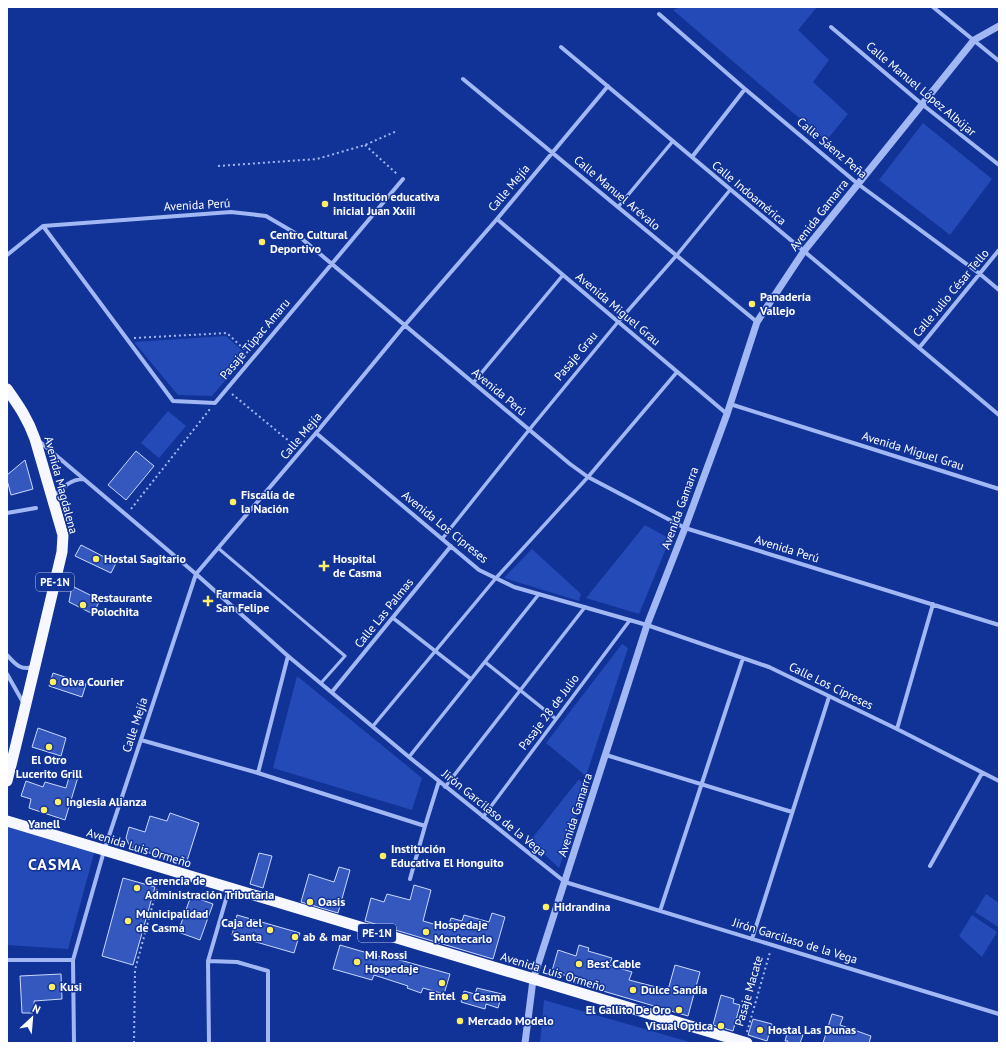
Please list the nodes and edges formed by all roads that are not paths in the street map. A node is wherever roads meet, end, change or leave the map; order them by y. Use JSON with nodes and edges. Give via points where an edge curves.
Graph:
{"nodes":[{"id":1,"x":933,"y":7,"type":"edge"},
{"id":2,"x":659,"y":14,"type":"dead end"},
{"id":3,"x":999,"y":26,"type":"edge"},
{"id":4,"x":831,"y":27,"type":"dead end"},
{"id":5,"x":974,"y":40,"type":"junction"},
{"id":6,"x":561,"y":47,"type":"dead end"},
{"id":7,"x":999,"y":60,"type":"edge"},
{"id":8,"x":463,"y":79,"type":"dead end"},
{"id":9,"x":608,"y":86,"type":"junction"},
{"id":10,"x":745,"y":89,"type":"junction"},
{"id":11,"x":923,"y":105,"type":"junction"},
{"id":12,"x":673,"y":141,"type":"junction"},
{"id":13,"x":552,"y":152,"type":"junction"},
{"id":14,"x":692,"y":157,"type":"junction"},
{"id":15,"x":999,"y":165,"type":"edge"},
{"id":16,"x":403,"y":179,"type":"road end"},
{"id":17,"x":858,"y":184,"type":"junction"},
{"id":18,"x":730,"y":190,"type":"junction"},
{"id":19,"x":618,"y":207,"type":"junction"},
{"id":20,"x":497,"y":219,"type":"junction"},
{"id":21,"x":43,"y":226,"type":"junction"},
{"id":22,"x":999,"y":250,"type":"edge"},
{"id":23,"x":804,"y":251,"type":"junction"},
{"id":24,"x":7,"y":255,"type":"edge"},
{"id":25,"x":676,"y":256,"type":"junction"},
{"id":26,"x":332,"y":264,"type":"junction"},
{"id":27,"x":980,"y":274,"type":"junction"},
{"id":28,"x":563,"y":275,"type":"junction"},
{"id":29,"x":999,"y":290,"type":"edge"},
{"id":30,"x":618,"y":322,"type":"junction"},
{"id":31,"x":757,"y":322,"type":"junction"},
{"id":32,"x":405,"y":325,"type":"junction"},
{"id":33,"x":919,"y":348,"type":"junction"},
{"id":34,"x":677,"y":372,"type":"junction"},
{"id":35,"x":473,"y":383,"type":"junction"},
{"id":36,"x":8,"y":394,"type":"edge"},
{"id":37,"x":730,"y":404,"type":"junction"},
{"id":38,"x":727,"y":414,"type":"junction"},
{"id":39,"x":999,"y":415,"type":"edge"},
{"id":40,"x":529,"y":430,"type":"junction"},
{"id":41,"x":316,"y":433,"type":"junction"},
{"id":42,"x":35,"y":439,"type":"junction"},
{"id":43,"x":588,"y":477,"type":"junction"},
{"id":44,"x":84,"y":479,"type":"junction"},
{"id":45,"x":999,"y":488,"type":"edge"},
{"id":46,"x":52,"y":499,"type":"junction"},
{"id":47,"x":36,"y":508,"type":"dead end"},
{"id":48,"x":7,"y":513,"type":"edge"},
{"id":49,"x":685,"y":528,"type":"junction"},
{"id":50,"x":442,"y":539,"type":"junction"},
{"id":51,"x":451,"y":546,"type":"junction"},
{"id":52,"x":218,"y":548,"type":"junction"},
{"id":53,"x":196,"y":574,"type":"junction"},
{"id":54,"x":496,"y":578,"type":"junction"},
{"id":55,"x":539,"y":594,"type":"junction"},
{"id":56,"x":933,"y":604,"type":"junction"},
{"id":57,"x":585,"y":607,"type":"junction"},
{"id":58,"x":393,"y":618,"type":"junction"},
{"id":59,"x":630,"y":620,"type":"junction"},
{"id":60,"x":648,"y":625,"type":"junction"},
{"id":61,"x":999,"y":625,"type":"edge"},
{"id":62,"x":435,"y":651,"type":"junction"},
{"id":63,"x":7,"y":655,"type":"edge"},
{"id":64,"x":288,"y":656,"type":"junction"},
{"id":65,"x":743,"y":658,"type":"junction"},
{"id":66,"x":485,"y":662,"type":"junction"},
{"id":67,"x":34,"y":666,"type":"junction"},
{"id":68,"x":7,"y":674,"type":"edge"},
{"id":69,"x":472,"y":679,"type":"junction"},
{"id":70,"x":322,"y":683,"type":"junction"},
{"id":71,"x":520,"y":690,"type":"junction"},
{"id":72,"x":332,"y":692,"type":"junction"},
{"id":73,"x":829,"y":697,"type":"junction"},
{"id":74,"x":26,"y":708,"type":"junction"},
{"id":75,"x":556,"y":719,"type":"junction"},
{"id":76,"x":373,"y":726,"type":"junction"},
{"id":77,"x":897,"y":729,"type":"junction"},
{"id":78,"x":141,"y":740,"type":"junction"},
{"id":79,"x":606,"y":755,"type":"junction"},
{"id":80,"x":409,"y":757,"type":"junction"},
{"id":81,"x":258,"y":772,"type":"junction"},
{"id":82,"x":982,"y":773,"type":"junction"},
{"id":83,"x":7,"y":781,"type":"edge"},
{"id":84,"x":439,"y":781,"type":"junction"},
{"id":85,"x":999,"y":781,"type":"edge"},
{"id":86,"x":701,"y":784,"type":"junction"},
{"id":87,"x":445,"y":787,"type":"junction"},
{"id":88,"x":792,"y":812,"type":"junction"},
{"id":89,"x":483,"y":817,"type":"junction"},
{"id":90,"x":7,"y":821,"type":"edge"},
{"id":91,"x":425,"y":826,"type":"junction"},
{"id":92,"x":104,"y":851,"type":"junction"},
{"id":93,"x":930,"y":866,"type":"dead end"},
{"id":94,"x":410,"y":879,"type":"dead end"},
{"id":95,"x":565,"y":882,"type":"junction"},
{"id":96,"x":230,"y":888,"type":"junction"},
{"id":97,"x":660,"y":911,"type":"junction"},
{"id":98,"x":752,"y":939,"type":"junction"},
{"id":99,"x":7,"y":960,"type":"edge"},
{"id":100,"x":73,"y":960,"type":"junction"},
{"id":101,"x":208,"y":961,"type":"junction"},
{"id":102,"x":533,"y":980,"type":"junction"},
{"id":103,"x":999,"y":1014,"type":"edge"},
{"id":104,"x":74,"y":1043,"type":"edge"},
{"id":105,"x":209,"y":1043,"type":"edge"},
{"id":106,"x":268,"y":1043,"type":"edge"},
{"id":107,"x":525,"y":1043,"type":"edge"},
{"id":108,"x":745,"y":1043,"type":"edge"}],
"edges":[{"from":1,"to":5,"type":"street"},
{"from":2,"to":10,"type":"street","name":"Calle Sáenz Peña"},
{"from":3,"to":5,"type":"street","name":"Avenida Gamarra"},
{"from":4,"to":11,"type":"street","name":"Calle Manuel López Albújar"},
{"from":5,"to":7,"type":"street"},
{"from":5,"to":11,"type":"street","name":"Avenida Gamarra"},
{"from":6,"to":9,"type":"street","name":"Calle Indoamérica"},
{"from":8,"to":13,"type":"street","name":"Calle Manuel Arévalo"},
{"from":9,"to":12,"type":"street","name":"Calle Indoamérica"},
{"from":9,"to":13,"type":"street","name":"Calle Mejía"},
{"from":10,"to":14,"type":"street"},
{"from":10,"to":17,"type":"street","name":"Calle Sáenz Peña"},
{"from":11,"to":15,"type":"street","name":"Calle Manuel López Albújar"},
{"from":11,"to":17,"type":"street","name":"Avenida Gamarra"},
{"from":12,"to":14,"type":"street","name":"Calle Indoamérica"},
{"from":12,"to":19,"type":"street"},
{"from":13,"to":19,"type":"street","name":"Calle Manuel Arévalo"},
{"from":13,"to":20,"type":"street","name":"Calle Mejía"},
{"from":14,"to":18,"type":"street","name":"Calle Indoamérica"},
{"from":16,"to":26,"type":"street","name":"Pasaje Túpac Amaru"},
{"from":17,"to":23,"type":"street","name":"Avenida Gamarra"},
{"from":17,"to":27,"type":"street","name":"Calle Sáenz Peña"},
{"from":18,"to":23,"type":"street","name":"Calle Indoamérica"},
{"from":18,"to":25,"type":"street","name":"Pasaje Grau"},
{"from":19,"to":25,"type":"street","name":"Calle Manuel Arévalo"},
{"from":20,"to":28,"type":"street","name":"Avenida Miguel Grau"},
{"from":20,"to":32,"type":"street","name":"Calle Mejía"},
{"from":21,"to":24,"type":"street"},
{"from":21,"to":26,"type":"street","name":"Avenida Perú","via":[[231,212],[266,216],[295,233]]},
{"from":21,"to":26,"type":"street","name":"Pasaje Túpac Amaru","via":[[173,402],[215,403]]},
{"from":22,"to":27,"type":"street","name":"Calle Julio César Tello"},
{"from":23,"to":31,"type":"street","name":"Avenida Gamarra"},
{"from":23,"to":33,"type":"street","name":"Calle Indoamérica"},
{"from":25,"to":30,"type":"street","name":"Pasaje Grau"},
{"from":25,"to":31,"type":"street","name":"Calle Manuel Arévalo"},
{"from":26,"to":32,"type":"street","name":"Avenida Perú"},
{"from":27,"to":29,"type":"street","name":"Calle Sáenz Peña"},
{"from":27,"to":33,"type":"street","name":"Calle Julio César Tello"},
{"from":28,"to":30,"type":"street","name":"Avenida Miguel Grau"},
{"from":28,"to":35,"type":"street"},
{"from":30,"to":34,"type":"street","name":"Avenida Miguel Grau"},
{"from":30,"to":40,"type":"street","name":"Pasaje Grau"},
{"from":31,"to":37,"type":"street","name":"Avenida Gamarra"},
{"from":32,"to":35,"type":"street","name":"Avenida Perú"},
{"from":32,"to":41,"type":"street","name":"Calle Mejía"},
{"from":33,"to":39,"type":"street","name":"Calle Indoamérica"},
{"from":34,"to":38,"type":"street","name":"Avenida Miguel Grau"},
{"from":34,"to":43,"type":"street"},
{"from":35,"to":40,"type":"street","name":"Avenida Perú"},
{"from":36,"to":42,"type":"highway","name":"Avenida Magdalena","number":"PE-1N","via":[[25,415]]},
{"from":37,"to":38,"type":"street","name":"Avenida Gamarra"},
{"from":37,"to":45,"type":"street","name":"Avenida Miguel Grau"},
{"from":38,"to":49,"type":"street","name":"Avenida Gamarra"},
{"from":40,"to":43,"type":"street","name":"Avenida Perú"},
{"from":40,"to":50,"type":"street","name":"Pasaje Grau"},
{"from":41,"to":50,"type":"street","name":"Avenida Los Cipreses"},
{"from":41,"to":52,"type":"street","name":"Calle Mejía"},
{"from":42,"to":44,"type":"street","name":"Jirón Garcilaso de la Vega"},
{"from":42,"to":46,"type":"highway","name":"Avenida Magdalena","number":"PE-1N"},
{"from":43,"to":49,"type":"street","name":"Avenida Perú"},
{"from":43,"to":54,"type":"street"},
{"from":44,"to":46,"type":"street","via":[[68,483]]},
{"from":44,"to":53,"type":"street","name":"Jirón Garcilaso de la Vega"},
{"from":46,"to":67,"type":"highway","name":"Avenida Magdalena","number":"PE-1N","via":[[63,535],[62,552]]},
{"from":47,"to":48,"type":"street"},
{"from":49,"to":56,"type":"street","name":"Avenida Perú"},
{"from":49,"to":60,"type":"street","name":"Avenida Gamarra"},
{"from":50,"to":51,"type":"street","name":"Avenida Los Cipreses"},
{"from":51,"to":54,"type":"street","name":"Avenida Los Cipreses","via":[[479,570]]},
{"from":51,"to":58,"type":"street","name":"Calle Las Palmas"},
{"from":52,"to":53,"type":"street","name":"Calle Mejía"},
{"from":52,"to":70,"type":"lane","via":[[345,656]]},
{"from":53,"to":64,"type":"street","name":"Jirón Garcilaso de la Vega"},
{"from":53,"to":78,"type":"street","name":"Calle Mejía"},
{"from":54,"to":55,"type":"street","name":"Avenida Los Cipreses","via":[[514,587]]},
{"from":54,"to":62,"type":"street"},
{"from":55,"to":57,"type":"street","name":"Avenida Los Cipreses"},
{"from":55,"to":66,"type":"street"},
{"from":56,"to":61,"type":"street","name":"Avenida Perú"},
{"from":56,"to":77,"type":"street"},
{"from":57,"to":59,"type":"street","name":"Avenida Los Cipreses"},
{"from":57,"to":71,"type":"street"},
{"from":58,"to":62,"type":"street"},
{"from":58,"to":72,"type":"street","name":"Calle Las Palmas"},
{"from":59,"to":60,"type":"street","name":"Avenida Los Cipreses"},
{"from":59,"to":75,"type":"street","name":"Pasaje 28 de Julio"},
{"from":60,"to":65,"type":"street","name":"Calle Los Cipreses"},
{"from":60,"to":79,"type":"street","name":"Avenida Gamarra"},
{"from":62,"to":69,"type":"street"},
{"from":62,"to":76,"type":"street"},
{"from":63,"to":67,"type":"street","via":[[22,668]]},
{"from":64,"to":70,"type":"street","name":"Jirón Garcilaso de la Vega"},
{"from":64,"to":81,"type":"street"},
{"from":65,"to":73,"type":"street","name":"Calle Los Cipreses","via":[[768,667]]},
{"from":65,"to":86,"type":"street"},
{"from":66,"to":69,"type":"street"},
{"from":66,"to":71,"type":"street"},
{"from":67,"to":74,"type":"highway","name":"Avenida Magdalena","number":"PE-1N"},
{"from":68,"to":74,"type":"street"},
{"from":69,"to":80,"type":"street"},
{"from":70,"to":72,"type":"street","name":"Jirón Garcilaso de la Vega"},
{"from":71,"to":75,"type":"street"},
{"from":71,"to":87,"type":"street"},
{"from":72,"to":76,"type":"street","name":"Jirón Garcilaso de la Vega"},
{"from":73,"to":77,"type":"street","name":"Calle Los Cipreses"},
{"from":73,"to":88,"type":"street"},
{"from":74,"to":83,"type":"highway","name":"Avenida Magdalena","number":"PE-1N"},
{"from":75,"to":89,"type":"street","name":"Pasaje 28 de Julio"},
{"from":76,"to":80,"type":"street","name":"Jirón Garcilaso de la Vega"},
{"from":77,"to":82,"type":"street","name":"Calle Los Cipreses"},
{"from":78,"to":81,"type":"street"},
{"from":78,"to":92,"type":"street","name":"Calle Mejía"},
{"from":79,"to":86,"type":"street"},
{"from":79,"to":95,"type":"street","name":"Avenida Gamarra"},
{"from":80,"to":84,"type":"street","name":"Jirón Garcilaso de la Vega"},
{"from":81,"to":91,"type":"street"},
{"from":82,"to":85,"type":"street","name":"Calle Los Cipreses"},
{"from":82,"to":93,"type":"street"},
{"from":84,"to":87,"type":"street","name":"Jirón Garcilaso de la Vega"},
{"from":84,"to":91,"type":"street"},
{"from":86,"to":88,"type":"street"},
{"from":86,"to":97,"type":"street"},
{"from":87,"to":89,"type":"street","name":"Jirón Garcilaso de la Vega"},
{"from":88,"to":98,"type":"street"},
{"from":89,"to":95,"type":"street","name":"Jirón Garcilaso de la Vega"},
{"from":90,"to":92,"type":"highway","name":"Avenida Luis Ormeño","number":"PE-1N"},
{"from":91,"to":94,"type":"street"},
{"from":92,"to":96,"type":"highway","name":"Avenida Luis Ormeño","number":"PE-1N"},
{"from":92,"to":100,"type":"street","name":"Calle Mejía"},
{"from":95,"to":97,"type":"street","name":"Jirón Garcilaso de la Vega"},
{"from":95,"to":102,"type":"street","name":"Avenida Gamarra"},
{"from":96,"to":101,"type":"street"},
{"from":96,"to":102,"type":"highway","name":"Avenida Luis Ormeño","number":"PE-1N"},
{"from":97,"to":98,"type":"street","name":"Jirón Garcilaso de la Vega"},
{"from":98,"to":103,"type":"street","name":"Jirón Garcilaso de la Vega"},
{"from":99,"to":100,"type":"street"},
{"from":100,"to":104,"type":"street","name":"Calle Mejía"},
{"from":101,"to":105,"type":"street"},
{"from":101,"to":106,"type":"street","via":[[237,962],[268,971]]},
{"from":102,"to":107,"type":"street","name":"Avenida Gamarra"},
{"from":102,"to":108,"type":"highway","name":"Avenida Luis Ormeño","number":"PE-1N"}]}
